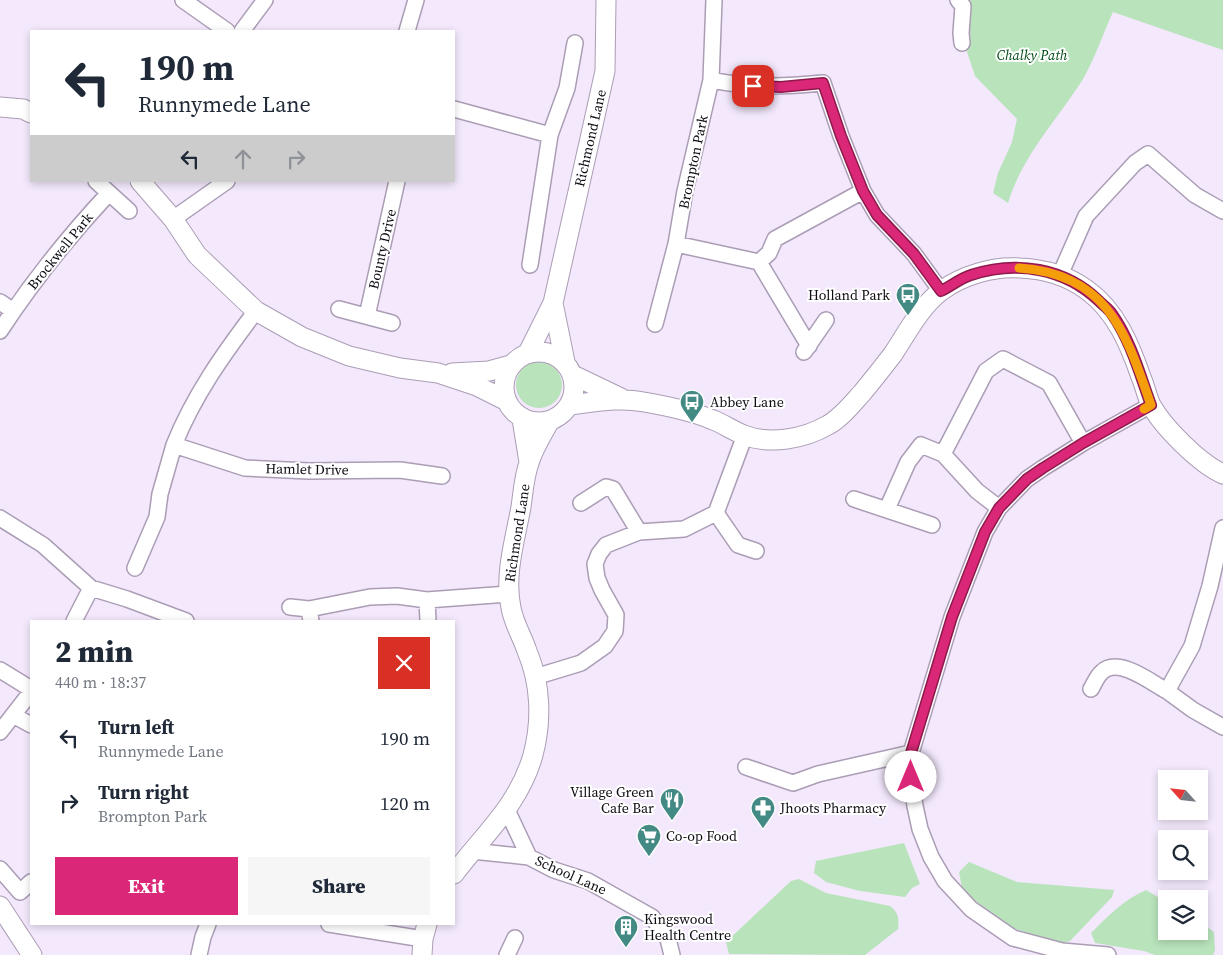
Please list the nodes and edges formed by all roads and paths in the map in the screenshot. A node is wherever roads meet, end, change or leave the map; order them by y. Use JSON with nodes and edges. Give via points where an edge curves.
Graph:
{"nodes":[{"id":1,"x":183,"y":0,"type":"edge"},
{"id":2,"x":265,"y":0,"type":"edge"},
{"id":3,"x":416,"y":0,"type":"edge"},
{"id":4,"x":606,"y":0,"type":"edge"},
{"id":5,"x":714,"y":0,"type":"edge"},
{"id":6,"x":958,"y":0,"type":"edge"},
{"id":7,"x":226,"y":30,"type":"edge"},
{"id":8,"x":243,"y":30,"type":"edge"},
{"id":9,"x":407,"y":30,"type":"edge"},
{"id":10,"x":962,"y":43,"type":"dead end"},
{"id":11,"x":575,"y":44,"type":"dead end"},
{"id":12,"x":711,"y":80,"type":"junction"},
{"id":13,"x":0,"y":107,"type":"edge"},
{"id":14,"x":455,"y":109,"type":"edge"},
{"id":15,"x":30,"y":112,"type":"edge"},
{"id":16,"x":550,"y":135,"type":"junction"},
{"id":17,"x":97,"y":182,"type":"edge"},
{"id":18,"x":141,"y":182,"type":"edge"},
{"id":19,"x":225,"y":182,"type":"edge"},
{"id":20,"x":398,"y":182,"type":"edge"},
{"id":21,"x":863,"y":191,"type":"junction"},
{"id":22,"x":110,"y":193,"type":"junction"},
{"id":23,"x":129,"y":211,"type":"dead end"},
{"id":24,"x":1223,"y":211,"type":"edge"},
{"id":25,"x":173,"y":219,"type":"junction"},
{"id":26,"x":676,"y":244,"type":"junction"},
{"id":27,"x":759,"y":262,"type":"junction"},
{"id":28,"x":530,"y":265,"type":"dead end"},
{"id":29,"x":1060,"y":275,"type":"junction"},
{"id":30,"x":941,"y":291,"type":"junction"},
{"id":31,"x":0,"y":302,"type":"edge"},
{"id":32,"x":553,"y":303,"type":"junction"},
{"id":33,"x":338,"y":309,"type":"dead end"},
{"id":34,"x":13,"y":311,"type":"junction"},
{"id":35,"x":256,"y":311,"type":"junction"},
{"id":36,"x":367,"y":316,"type":"junction"},
{"id":37,"x":826,"y":320,"type":"dead end"},
{"id":38,"x":392,"y":323,"type":"dead end"},
{"id":39,"x":654,"y":324,"type":"dead end"},
{"id":40,"x":0,"y":331,"type":"edge"},
{"id":41,"x":528,"y":353,"type":"junction"},
{"id":42,"x":511,"y":365,"type":"junction"},
{"id":43,"x":569,"y":369,"type":"junction"},
{"id":44,"x":438,"y":373,"type":"junction"},
{"id":45,"x":621,"y":398,"type":"junction"},
{"id":46,"x":505,"y":400,"type":"junction"},
{"id":47,"x":570,"y":405,"type":"junction"},
{"id":48,"x":1151,"y":405,"type":"junction"},
{"id":49,"x":522,"y":419,"type":"junction"},
{"id":50,"x":549,"y":422,"type":"junction"},
{"id":51,"x":745,"y":436,"type":"junction"},
{"id":52,"x":1083,"y":443,"type":"junction"},
{"id":53,"x":174,"y":445,"type":"junction"},
{"id":54,"x":943,"y":454,"type":"junction"},
{"id":55,"x":529,"y":462,"type":"junction"},
{"id":56,"x":1223,"y":474,"type":"edge"},
{"id":57,"x":442,"y":476,"type":"dead end"},
{"id":58,"x":854,"y":499,"type":"dead end"},
{"id":59,"x":580,"y":503,"type":"dead end"},
{"id":60,"x":999,"y":508,"type":"junction"},
{"id":61,"x":887,"y":509,"type":"junction"},
{"id":62,"x":716,"y":513,"type":"junction"},
{"id":63,"x":0,"y":518,"type":"edge"},
{"id":64,"x":932,"y":524,"type":"dead end"},
{"id":65,"x":1223,"y":528,"type":"edge"},
{"id":66,"x":640,"y":532,"type":"junction"},
{"id":67,"x":756,"y":551,"type":"dead end"},
{"id":68,"x":135,"y":568,"type":"dead end"},
{"id":69,"x":91,"y":588,"type":"junction"},
{"id":70,"x":508,"y":594,"type":"junction"},
{"id":71,"x":427,"y":600,"type":"junction"},
{"id":72,"x":290,"y":607,"type":"dead end"},
{"id":73,"x":310,"y":615,"type":"edge"},
{"id":74,"x":75,"y":620,"type":"edge"},
{"id":75,"x":183,"y":620,"type":"edge"},
{"id":76,"x":428,"y":620,"type":"edge"},
{"id":77,"x":0,"y":670,"type":"edge"},
{"id":78,"x":535,"y":677,"type":"junction"},
{"id":79,"x":1091,"y":689,"type":"dead end"},
{"id":80,"x":30,"y":690,"type":"edge"},
{"id":81,"x":1167,"y":691,"type":"junction"},
{"id":82,"x":30,"y":692,"type":"edge"},
{"id":83,"x":13,"y":715,"type":"junction"},
{"id":84,"x":30,"y":724,"type":"edge"},
{"id":85,"x":1223,"y":727,"type":"edge"},
{"id":86,"x":0,"y":732,"type":"edge"},
{"id":87,"x":911,"y":753,"type":"junction"},
{"id":88,"x":746,"y":767,"type":"dead end"},
{"id":89,"x":507,"y":810,"type":"junction"},
{"id":90,"x":472,"y":851,"type":"junction"},
{"id":91,"x":529,"y":857,"type":"junction"},
{"id":92,"x":0,"y":869,"type":"edge"},
{"id":93,"x":455,"y":873,"type":"edge"},
{"id":94,"x":30,"y":883,"type":"edge"},
{"id":95,"x":0,"y":906,"type":"edge"},
{"id":96,"x":208,"y":925,"type":"edge"},
{"id":97,"x":335,"y":925,"type":"edge"},
{"id":98,"x":514,"y":938,"type":"dead end"},
{"id":99,"x":424,"y":939,"type":"edge"},
{"id":100,"x":32,"y":955,"type":"edge"},
{"id":101,"x":199,"y":955,"type":"edge"},
{"id":102,"x":507,"y":955,"type":"edge"},
{"id":103,"x":672,"y":955,"type":"edge"},
{"id":104,"x":1108,"y":955,"type":"edge"}],
"edges":[{"from":1,"to":7,"type":"street"},
{"from":2,"to":8,"type":"street"},
{"from":3,"to":9,"type":"street"},
{"from":4,"to":32,"type":"street","name":"Richmond Lane","via":[[605,71]]},
{"from":5,"to":12,"type":"street","name":"Brompton Park"},
{"from":6,"to":10,"type":"street","via":[[963,6]]},
{"from":11,"to":16,"type":"street","via":[[567,88]]},
{"from":12,"to":21,"type":"street","via":[[739,86],[823,83]]},
{"from":12,"to":26,"type":"street","name":"Brompton Park"},
{"from":13,"to":15,"type":"street"},
{"from":14,"to":16,"type":"street"},
{"from":16,"to":28,"type":"street"},
{"from":17,"to":22,"type":"street"},
{"from":18,"to":25,"type":"street"},
{"from":19,"to":25,"type":"street"},
{"from":20,"to":36,"type":"street","name":"Bounty Drive"},
{"from":21,"to":27,"type":"street","via":[[775,239],[769,253]]},
{"from":21,"to":30,"type":"street","via":[[877,215],[914,254]]},
{"from":22,"to":23,"type":"street"},
{"from":22,"to":34,"type":"street","name":"Brockwell Park","via":[[77,228]]},
{"from":24,"to":29,"type":"street","via":[[1195,195],[1148,154],[1135,163],[1086,216]]},
{"from":25,"to":35,"type":"street","via":[[197,255]]},
{"from":26,"to":27,"type":"street"},
{"from":26,"to":39,"type":"street","name":"Brompton Park"},
{"from":27,"to":37,"type":"street","via":[[806,349]]},
{"from":29,"to":30,"type":"street","via":[[1038,269],[995,269],[970,275]]},
{"from":29,"to":48,"type":"street","via":[[1087,290],[1112,313],[1132,350]]},
{"from":30,"to":51,"type":"street","via":[[920,313],[892,355],[850,407],[829,425],[780,441]]},
{"from":31,"to":34,"type":"street"},
{"from":32,"to":41,"type":"street","name":"Richmond Lane"},
{"from":32,"to":43,"type":"street","name":"Richmond Lane"},
{"from":33,"to":36,"type":"street"},
{"from":34,"to":40,"type":"street","name":"Brockwell Park"},
{"from":35,"to":44,"type":"street","via":[[302,337],[349,356]]},
{"from":35,"to":53,"type":"street","via":[[210,374]]},
{"from":36,"to":38,"type":"street"},
{"from":41,"to":42,"type":"street"},
{"from":41,"to":43,"type":"street","via":[[541,351],[554,355]]},
{"from":42,"to":44,"type":"street","via":[[489,372]]},
{"from":42,"to":46,"type":"street","via":[[504,382]]},
{"from":43,"to":45,"type":"street"},
{"from":43,"to":47,"type":"street","via":[[574,390]]},
{"from":44,"to":46,"type":"street","via":[[477,386]]},
{"from":45,"to":47,"type":"street"},
{"from":45,"to":51,"type":"street","via":[[712,420]]},
{"from":46,"to":49,"type":"street"},
{"from":47,"to":50,"type":"street","via":[[561,416]]},
{"from":48,"to":52,"type":"street"},
{"from":48,"to":56,"type":"street","via":[[1195,456]]},
{"from":49,"to":50,"type":"street","via":[[535,423]]},
{"from":49,"to":55,"type":"street","name":"Richmond Lane"},
{"from":50,"to":55,"type":"street","name":"Richmond Lane"},
{"from":51,"to":62,"type":"street"},
{"from":52,"to":54,"type":"street","via":[[1049,383],[1003,359],[986,370]]},
{"from":52,"to":60,"type":"street","via":[[1027,479]]},
{"from":53,"to":57,"type":"street","name":"Hamlet Drive","via":[[245,468],[400,470]]},
{"from":53,"to":68,"type":"street","via":[[157,517]]},
{"from":54,"to":60,"type":"street","via":[[977,491]]},
{"from":54,"to":61,"type":"street","via":[[921,445],[908,462]]},
{"from":55,"to":70,"type":"street","name":"Richmond Lane","via":[[509,570]]},
{"from":58,"to":61,"type":"street"},
{"from":59,"to":66,"type":"street","via":[[606,487],[613,489]]},
{"from":60,"to":87,"type":"street","via":[[985,532],[952,617]]},
{"from":61,"to":64,"type":"street"},
{"from":62,"to":66,"type":"street","via":[[684,528]]},
{"from":62,"to":67,"type":"street","via":[[738,544]]},
{"from":63,"to":69,"type":"street","via":[[43,545]]},
{"from":65,"to":81,"type":"street","via":[[1192,646]]},
{"from":66,"to":78,"type":"street","via":[[606,545],[595,564],[597,578],[616,615],[615,631],[605,646],[581,663]]},
{"from":69,"to":74,"type":"street"},
{"from":69,"to":75,"type":"street"},
{"from":70,"to":71,"type":"street"},
{"from":70,"to":78,"type":"street","name":"Richmond Lane"},
{"from":71,"to":73,"type":"street","via":[[370,597]]},
{"from":71,"to":76,"type":"street"},
{"from":72,"to":73,"type":"street"},
{"from":77,"to":80,"type":"street"},
{"from":78,"to":89,"type":"street","name":"Richmond Lane","via":[[539,702],[533,756]]},
{"from":79,"to":81,"type":"street","via":[[1102,671],[1115,666],[1127,668]]},
{"from":81,"to":85,"type":"street"},
{"from":82,"to":83,"type":"street"},
{"from":83,"to":84,"type":"street"},
{"from":83,"to":86,"type":"street"},
{"from":87,"to":88,"type":"street","via":[[818,774],[793,783]]},
{"from":87,"to":104,"type":"street","via":[[911,777],[920,829],[945,881],[970,910],[1013,938],[1062,951]]},
{"from":89,"to":90,"type":"street","name":"Richmond Lane"},
{"from":89,"to":91,"type":"street","name":"School Lane"},
{"from":90,"to":91,"type":"street","name":"School Lane"},
{"from":90,"to":93,"type":"street","name":"Richmond Lane"},
{"from":91,"to":103,"type":"street","name":"School Lane","via":[[554,870],[588,881],[652,917],[668,939]]},
{"from":92,"to":94,"type":"street","via":[[20,892]]},
{"from":95,"to":100,"type":"street"},
{"from":96,"to":101,"type":"street"},
{"from":97,"to":99,"type":"street"},
{"from":98,"to":102,"type":"street"}]}
